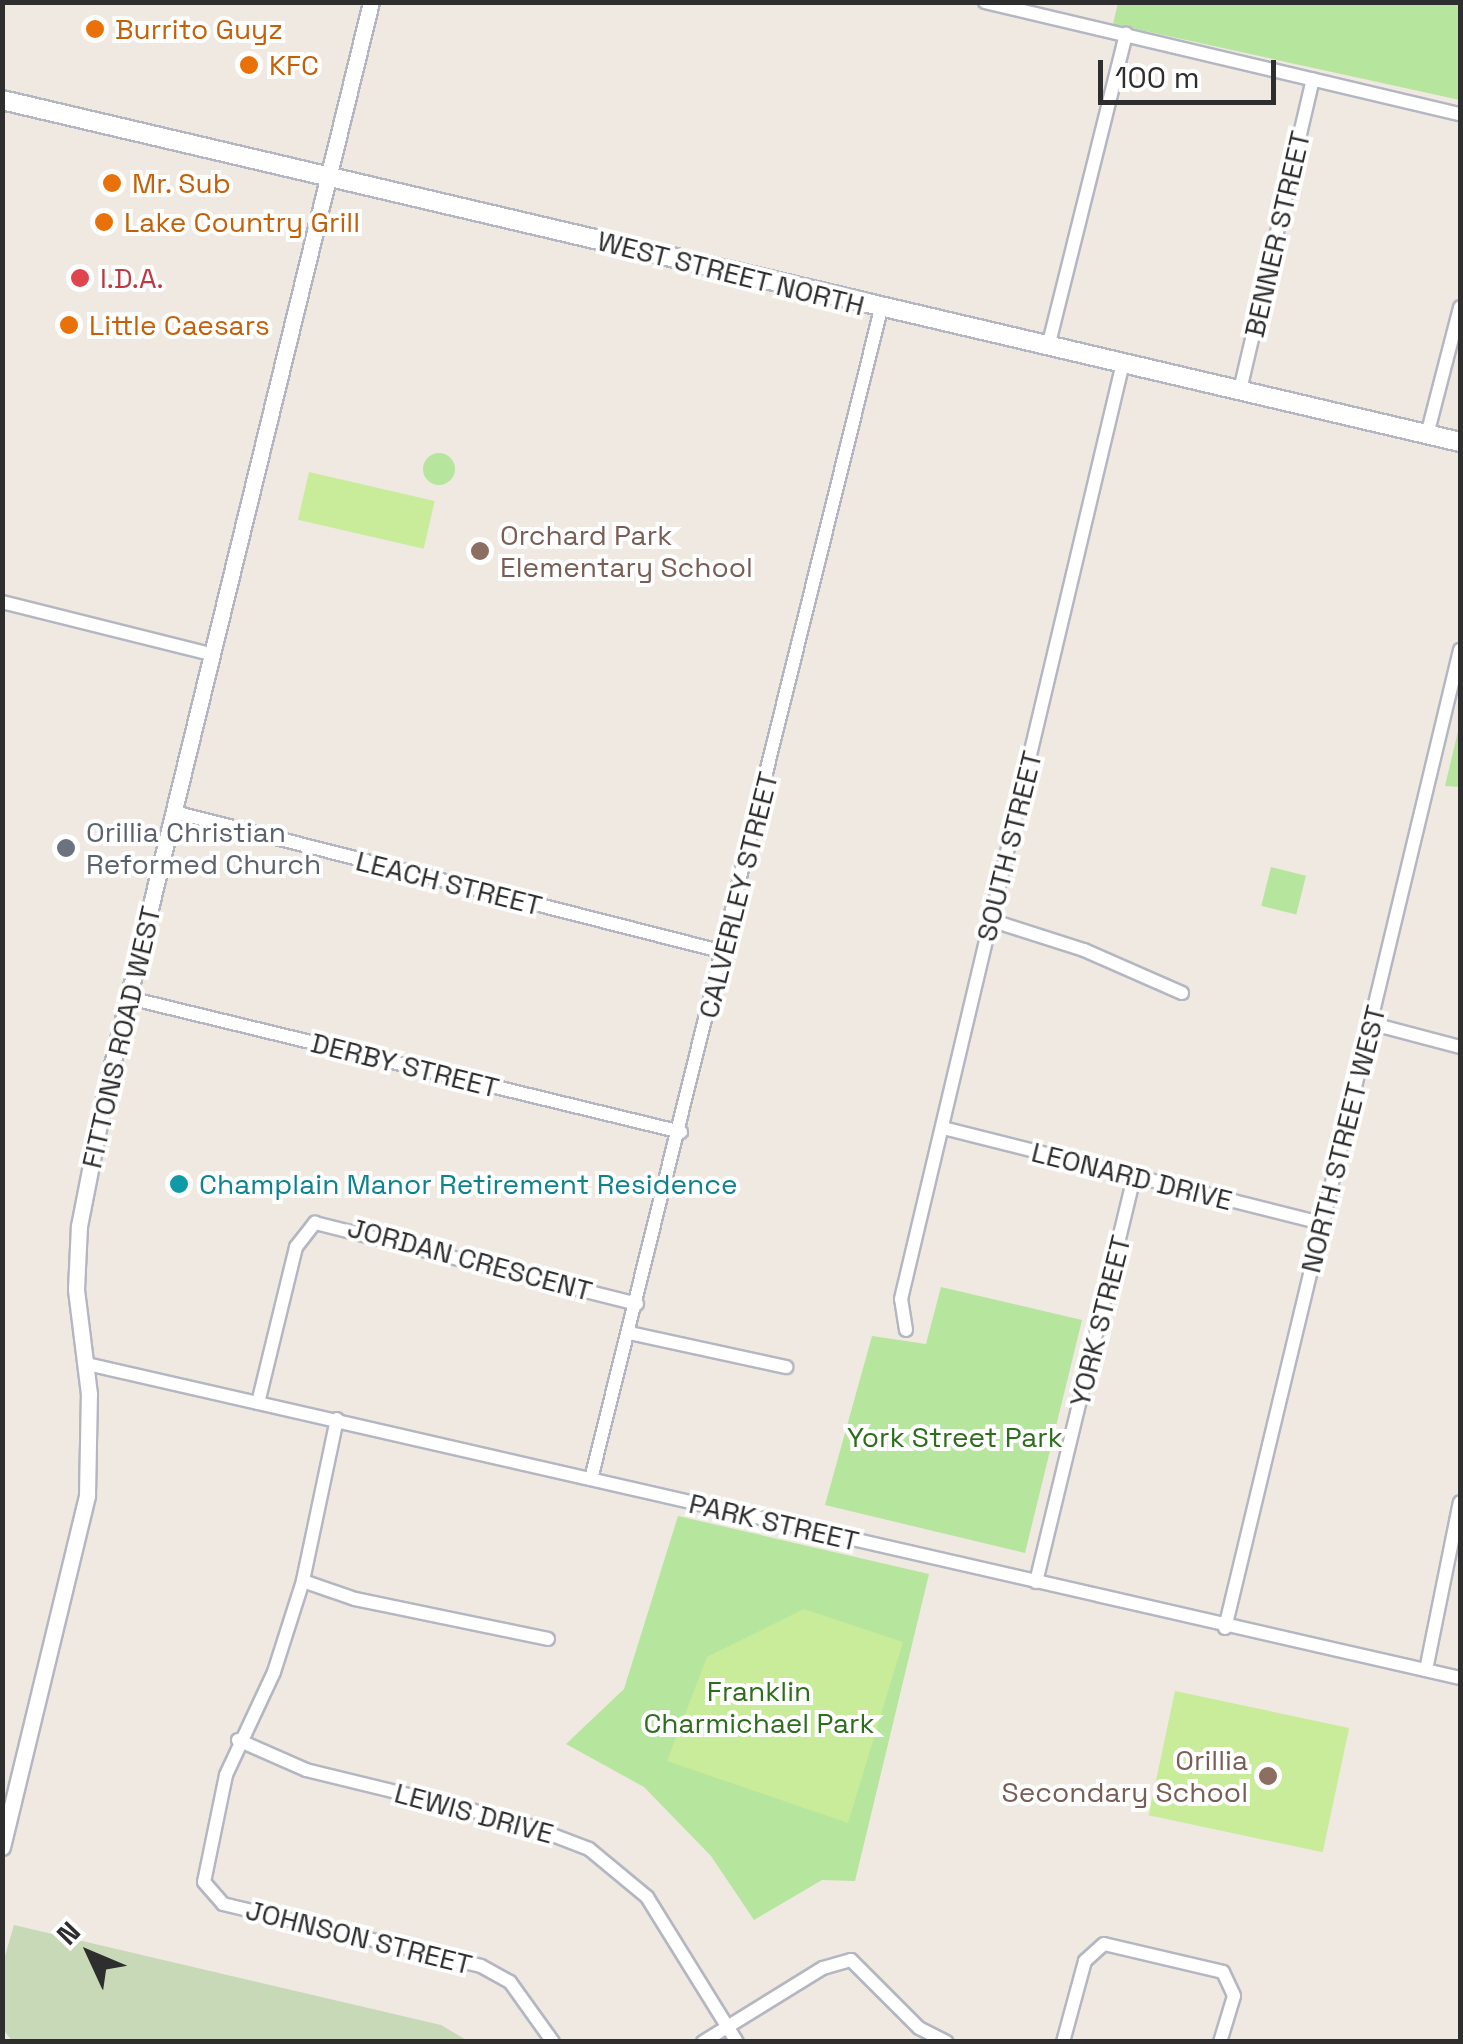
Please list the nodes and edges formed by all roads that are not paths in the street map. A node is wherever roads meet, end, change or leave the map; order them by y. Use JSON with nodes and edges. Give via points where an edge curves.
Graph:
{"nodes":[{"id":1,"x":371,"y":2,"type":"edge"},
{"id":2,"x":984,"y":2,"type":"edge"},
{"id":3,"x":1126,"y":34,"type":"junction"},
{"id":4,"x":1313,"y":78,"type":"junction"},
{"id":5,"x":2,"y":100,"type":"edge"},
{"id":6,"x":1460,"y":114,"type":"edge"},
{"id":7,"x":326,"y":176,"type":"junction"},
{"id":8,"x":1460,"y":307,"type":"edge"},
{"id":9,"x":881,"y":309,"type":"junction"},
{"id":10,"x":1048,"y":346,"type":"junction"},
{"id":11,"x":1124,"y":363,"type":"junction"},
{"id":12,"x":1240,"y":390,"type":"junction"},
{"id":13,"x":1427,"y":434,"type":"junction"},
{"id":14,"x":1460,"y":442,"type":"edge"},
{"id":15,"x":2,"y":602,"type":"edge"},
{"id":16,"x":1460,"y":650,"type":"edge"},
{"id":17,"x":210,"y":654,"type":"junction"},
{"id":18,"x":174,"y":812,"type":"junction"},
{"id":19,"x":990,"y":920,"type":"junction"},
{"id":20,"x":724,"y":952,"type":"junction"},
{"id":21,"x":1182,"y":992,"type":"dead end"},
{"id":22,"x":129,"y":998,"type":"junction"},
{"id":23,"x":1373,"y":1024,"type":"junction"},
{"id":24,"x":1460,"y":1047,"type":"edge"},
{"id":25,"x":943,"y":1128,"type":"junction"},
{"id":26,"x":681,"y":1132,"type":"junction"},
{"id":27,"x":1134,"y":1176,"type":"junction"},
{"id":28,"x":1322,"y":1224,"type":"junction"},
{"id":29,"x":636,"y":1304,"type":"junction"},
{"id":30,"x":906,"y":1330,"type":"dead end"},
{"id":31,"x":629,"y":1332,"type":"junction"},
{"id":32,"x":87,"y":1364,"type":"junction"},
{"id":33,"x":786,"y":1367,"type":"dead end"},
{"id":34,"x":258,"y":1403,"type":"junction"},
{"id":35,"x":337,"y":1420,"type":"junction"},
{"id":36,"x":590,"y":1479,"type":"junction"},
{"id":37,"x":1460,"y":1502,"type":"edge"},
{"id":38,"x":303,"y":1581,"type":"junction"},
{"id":39,"x":1036,"y":1582,"type":"junction"},
{"id":40,"x":1225,"y":1628,"type":"junction"},
{"id":41,"x":548,"y":1639,"type":"dead end"},
{"id":42,"x":1426,"y":1670,"type":"junction"},
{"id":43,"x":1460,"y":1678,"type":"edge"},
{"id":44,"x":238,"y":1740,"type":"junction"},
{"id":45,"x":2,"y":1847,"type":"edge"},
{"id":46,"x":727,"y":2026,"type":"junction"},
{"id":47,"x":553,"y":2042,"type":"edge"},
{"id":48,"x":702,"y":2042,"type":"edge"},
{"id":49,"x":737,"y":2042,"type":"edge"},
{"id":50,"x":947,"y":2042,"type":"edge"},
{"id":51,"x":1063,"y":2042,"type":"edge"},
{"id":52,"x":1220,"y":2042,"type":"edge"}],
"edges":[{"from":1,"to":7,"type":"street","name":"FITTONS ROAD WEST"},
{"from":2,"to":3,"type":"street"},
{"from":3,"to":4,"type":"street"},
{"from":3,"to":10,"type":"street"},
{"from":4,"to":6,"type":"street"},
{"from":4,"to":12,"type":"street","name":"BENNER STREET"},
{"from":5,"to":7,"type":"main road","name":"WEST STREET NORTH"},
{"from":7,"to":9,"type":"main road","name":"WEST STREET NORTH"},
{"from":7,"to":17,"type":"street","name":"FITTONS ROAD WEST"},
{"from":8,"to":13,"type":"street"},
{"from":9,"to":10,"type":"main road","name":"WEST STREET NORTH"},
{"from":9,"to":20,"type":"street","name":"CALVERLEY STREET"},
{"from":10,"to":11,"type":"main road","name":"WEST STREET NORTH"},
{"from":11,"to":12,"type":"main road","name":"WEST STREET NORTH"},
{"from":11,"to":19,"type":"street","name":"SOUTH STREET"},
{"from":12,"to":13,"type":"main road","name":"WEST STREET NORTH"},
{"from":13,"to":14,"type":"main road","name":"WEST STREET NORTH"},
{"from":15,"to":17,"type":"street"},
{"from":16,"to":23,"type":"street","name":"NORTH STREET WEST"},
{"from":17,"to":18,"type":"street","name":"FITTONS ROAD WEST"},
{"from":18,"to":20,"type":"street","name":"LEACH STREET"},
{"from":18,"to":22,"type":"street","name":"FITTONS ROAD WEST"},
{"from":19,"to":21,"type":"street"},
{"from":19,"to":25,"type":"street","name":"SOUTH STREET"},
{"from":20,"to":26,"type":"street","name":"CALVERLEY STREET"},
{"from":22,"to":26,"type":"street","name":"DERBY STREET"},
{"from":22,"to":32,"type":"street","name":"FITTONS ROAD WEST","via":[[80,1226],[76,1289]]},
{"from":23,"to":24,"type":"street"},
{"from":23,"to":28,"type":"street","name":"NORTH STREET WEST"},
{"from":25,"to":27,"type":"street","name":"LEONARD DRIVE"},
{"from":25,"to":30,"type":"street","name":"SOUTH STREET","via":[[900,1298]]},
{"from":26,"to":29,"type":"street","name":"CALVERLEY STREET"},
{"from":27,"to":28,"type":"street","name":"LEONARD DRIVE"},
{"from":27,"to":39,"type":"street","name":"YORK STREET"},
{"from":28,"to":40,"type":"street","name":"NORTH STREET WEST"},
{"from":29,"to":31,"type":"street","name":"CALVERLEY STREET"},
{"from":29,"to":34,"type":"street","name":"JORDAN CRESCENT","via":[[315,1222],[296,1246]]},
{"from":31,"to":33,"type":"street"},
{"from":31,"to":36,"type":"street","name":"CALVERLEY STREET"},
{"from":32,"to":34,"type":"street","name":"PARK STREET"},
{"from":32,"to":45,"type":"street","name":"FITTONS ROAD WEST","via":[[88,1495]]},
{"from":34,"to":35,"type":"street","name":"PARK STREET"},
{"from":35,"to":36,"type":"street","name":"PARK STREET"},
{"from":35,"to":38,"type":"street","name":"JOHNSON STREET"},
{"from":36,"to":39,"type":"street","name":"PARK STREET"},
{"from":37,"to":42,"type":"street"},
{"from":38,"to":41,"type":"street","via":[[354,1599]]},
{"from":38,"to":44,"type":"street","name":"JOHNSON STREET","via":[[274,1672]]},
{"from":39,"to":40,"type":"street","name":"PARK STREET"},
{"from":40,"to":42,"type":"street","name":"PARK STREET"},
{"from":42,"to":43,"type":"street","name":"PARK STREET"},
{"from":44,"to":46,"type":"street","name":"LEWIS DRIVE","via":[[306,1770],[516,1821],[589,1849],[646,1897]]},
{"from":44,"to":47,"type":"street","name":"JOHNSON STREET","via":[[204,1882],[212,1894],[223,1904],[481,1966],[510,1982]]},
{"from":46,"to":48,"type":"street"},
{"from":46,"to":49,"type":"street","name":"LEWIS DRIVE"},
{"from":46,"to":50,"type":"street","via":[[823,1968],[850,1960],[918,2028]]},
{"from":51,"to":52,"type":"street","via":[[1085,1960],[1104,1944],[1222,1972],[1234,1996]]}]}
